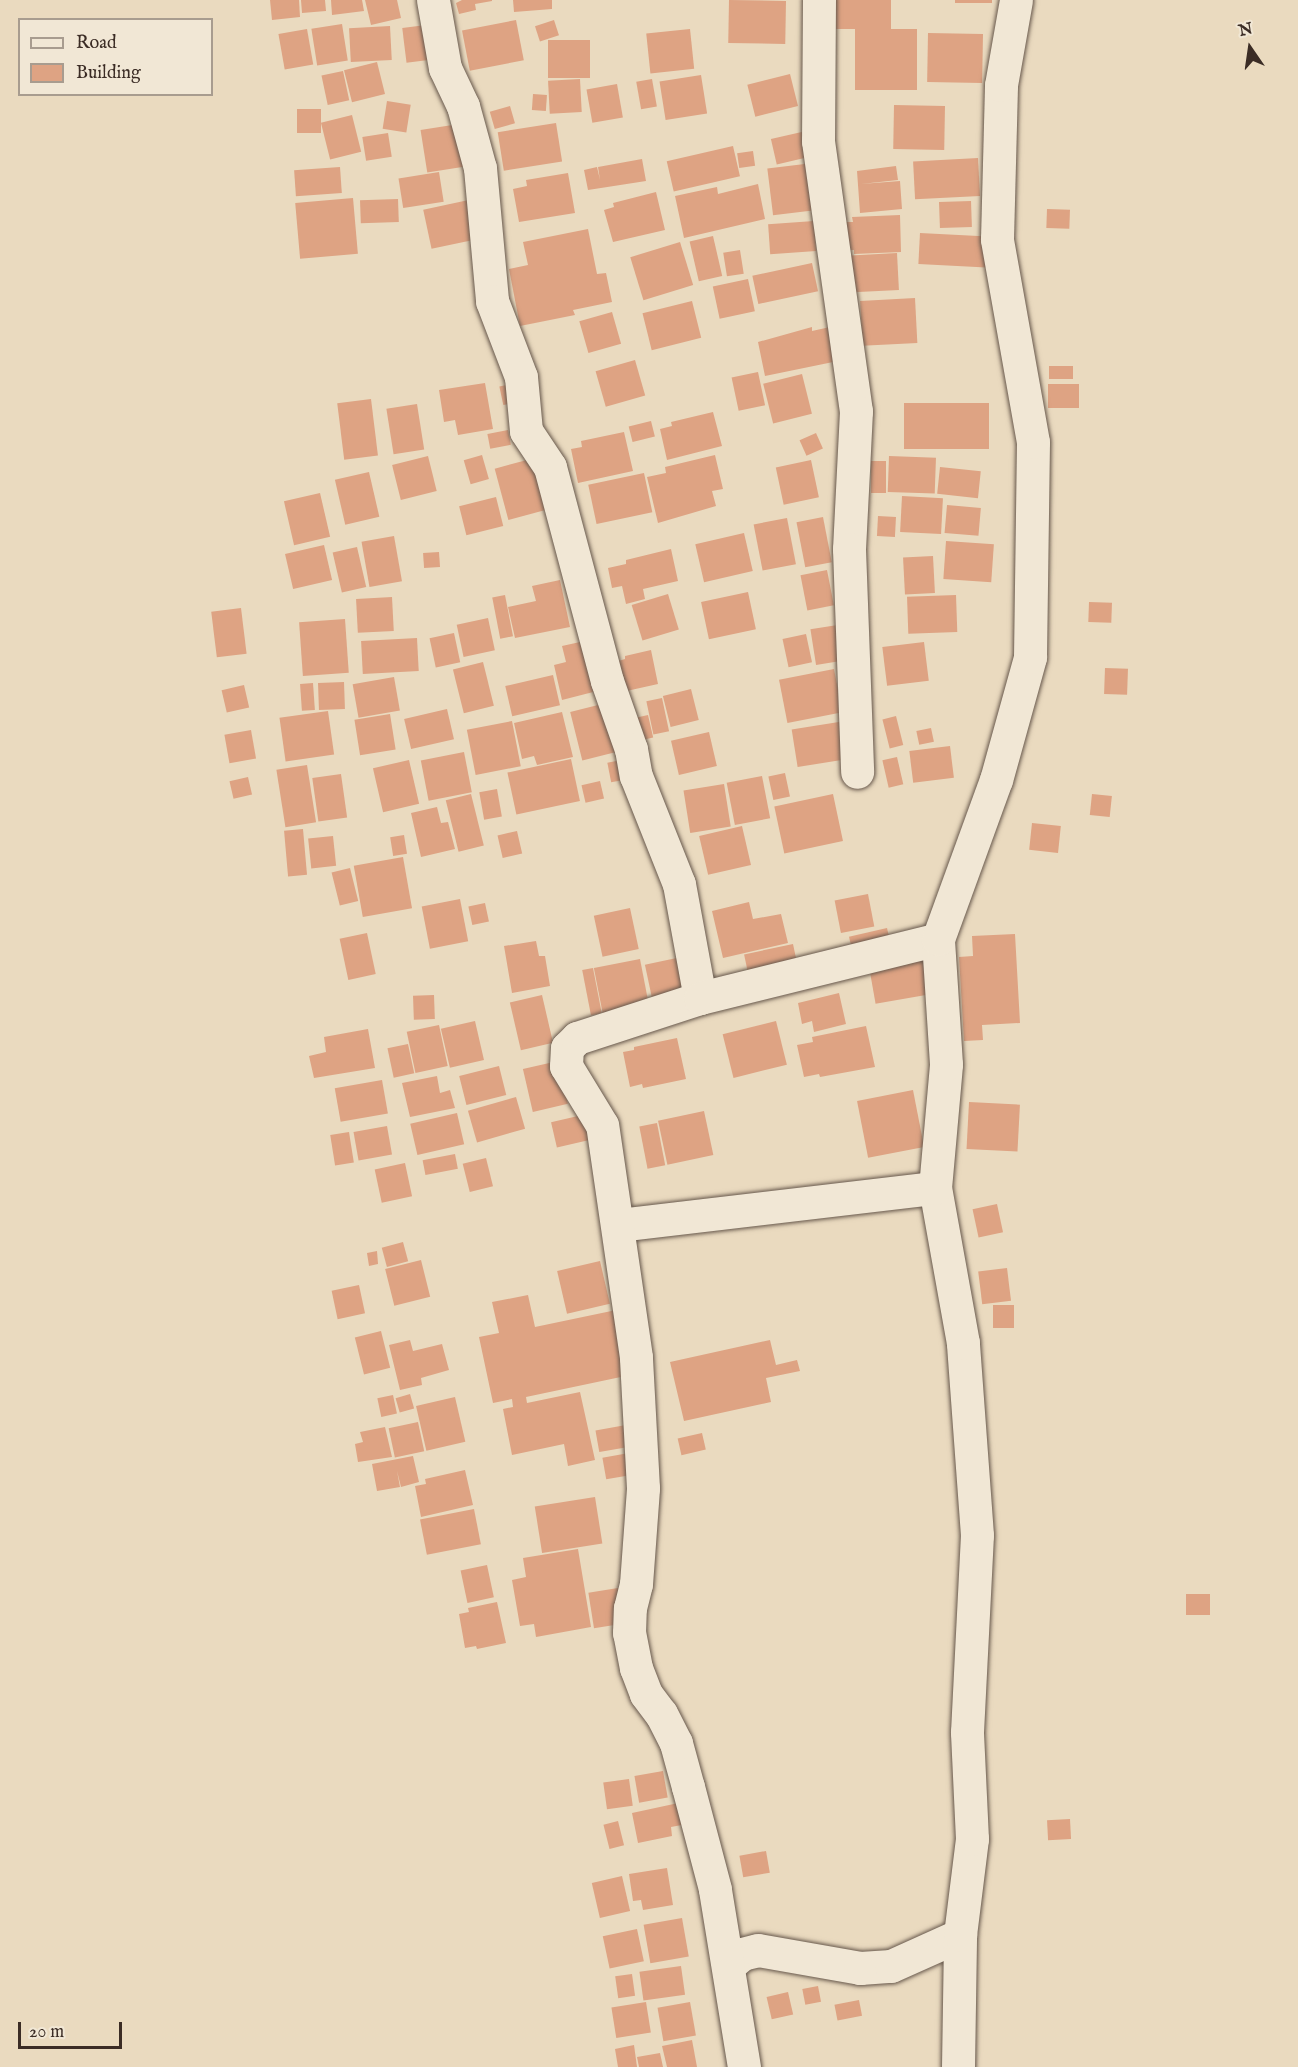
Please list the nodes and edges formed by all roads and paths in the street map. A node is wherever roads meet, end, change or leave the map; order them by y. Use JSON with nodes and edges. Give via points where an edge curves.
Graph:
{"nodes":[{"id":1,"x":433,"y":0,"type":"edge"},
{"id":2,"x":819,"y":0,"type":"edge"},
{"id":3,"x":1016,"y":0,"type":"edge"},
{"id":4,"x":857,"y":772,"type":"dead end"},
{"id":5,"x":938,"y":939,"type":"junction"},
{"id":6,"x":700,"y":998,"type":"junction"},
{"id":7,"x":935,"y":1188,"type":"junction"},
{"id":8,"x":618,"y":1225,"type":"junction"},
{"id":9,"x":960,"y":1935,"type":"junction"},
{"id":10,"x":729,"y":1965,"type":"junction"},
{"id":11,"x":744,"y":2067,"type":"edge"},
{"id":12,"x":958,"y":2067,"type":"edge"}],
"edges":[{"from":1,"to":6,"type":"street","via":[[445,68],[463,106],[480,168],[492,301],[521,377],[526,430],[550,467],[636,776],[679,884]]},
{"from":2,"to":4,"type":"street","via":[[818,141],[856,411],[849,549]]},
{"from":3,"to":5,"type":"street","via":[[1001,85],[997,240],[1033,442],[1030,657],[996,780]]},
{"from":5,"to":6,"type":"street"},
{"from":5,"to":7,"type":"street","via":[[946,1064]]},
{"from":6,"to":8,"type":"street","via":[[577,1038],[567,1048],[566,1066],[602,1125]]},
{"from":7,"to":8,"type":"street"},
{"from":7,"to":9,"type":"street","via":[[963,1343],[977,1535],[967,1732],[972,1839]]},
{"from":8,"to":10,"type":"street","via":[[636,1357],[642,1458],[636,1584],[629,1633],[646,1694],[676,1743],[715,1889]]},
{"from":9,"to":10,"type":"street","via":[[891,1966],[860,1968],[758,1950],[742,1954]]},
{"from":9,"to":12,"type":"street"},
{"from":10,"to":11,"type":"street"}]}
